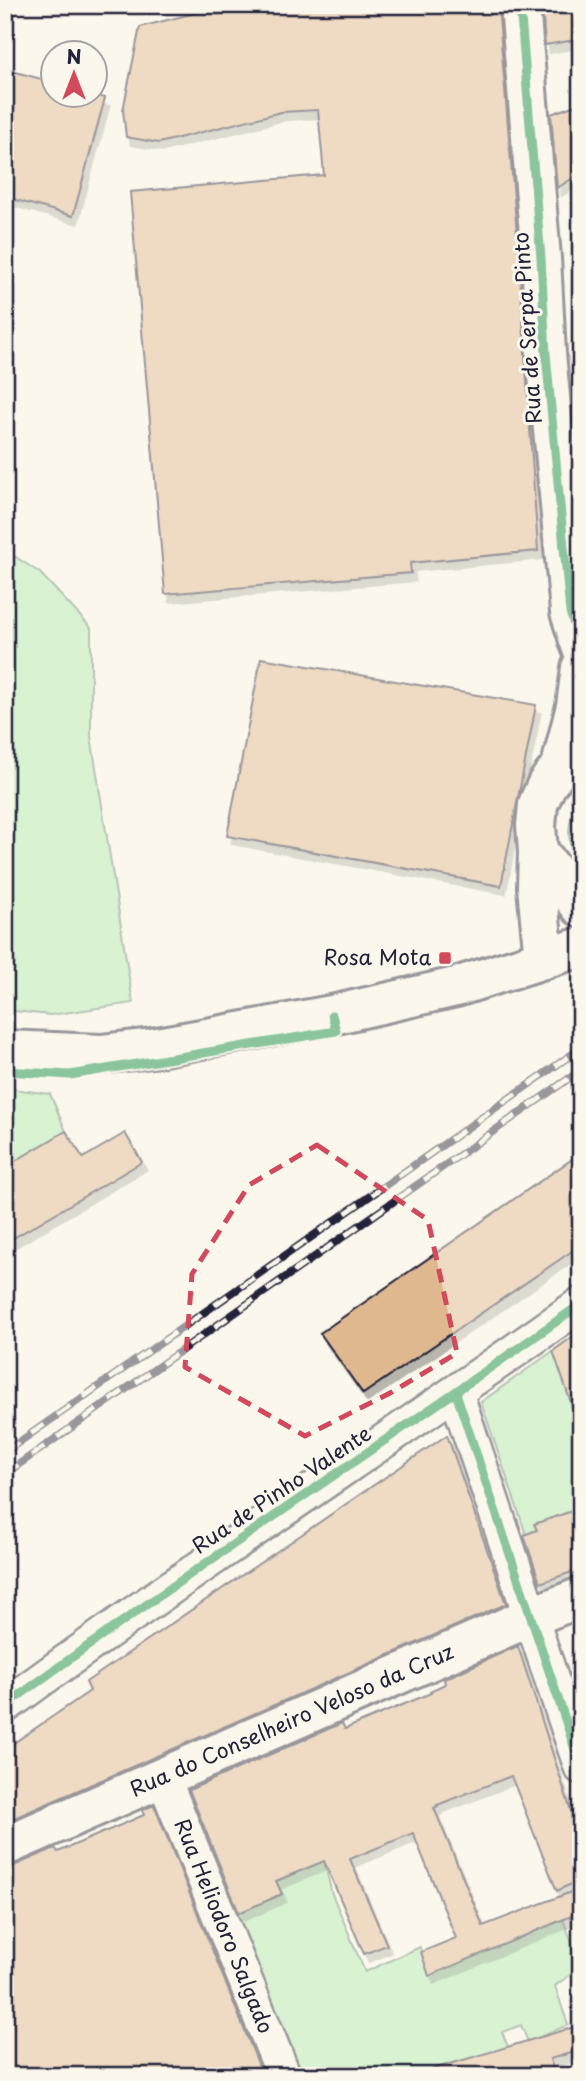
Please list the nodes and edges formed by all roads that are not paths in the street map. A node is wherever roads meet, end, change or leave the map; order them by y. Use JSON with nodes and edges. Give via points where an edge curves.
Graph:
{"nodes":[{"id":1,"x":520,"y":5,"type":"edge"},
{"id":2,"x":581,"y":646,"type":"edge"},
{"id":3,"x":581,"y":668,"type":"edge"},
{"id":4,"x":571,"y":761,"type":"edge"},
{"id":5,"x":538,"y":851,"type":"junction"},
{"id":6,"x":581,"y":907,"type":"edge"},
{"id":7,"x":581,"y":947,"type":"edge"},
{"id":8,"x":544,"y":959,"type":"junction"},
{"id":9,"x":5,"y":1050,"type":"edge"},
{"id":10,"x":581,"y":1304,"type":"edge"},
{"id":11,"x":456,"y":1393,"type":"junction"},
{"id":12,"x":581,"y":1597,"type":"edge"},
{"id":13,"x":530,"y":1617,"type":"junction"},
{"id":14,"x":5,"y":1706,"type":"edge"},
{"id":15,"x":581,"y":1767,"type":"edge"},
{"id":16,"x":163,"y":1777,"type":"junction"},
{"id":17,"x":5,"y":1846,"type":"edge"},
{"id":18,"x":284,"y":2076,"type":"edge"}],
"edges":[{"from":1,"to":2,"type":"main road","name":"Rua de Serpa Pinto","via":[[570,612]]},
{"from":3,"to":4,"type":"main road"},
{"from":4,"to":5,"type":"main road","via":[[547,784],[538,804]]},
{"from":5,"to":6,"type":"main road"},
{"from":5,"to":8,"type":"main road"},
{"from":7,"to":8,"type":"main road"},
{"from":8,"to":9,"type":"main road","via":[[456,987],[357,1010],[152,1048],[101,1054]]},
{"from":10,"to":11,"type":"street","name":"Rua de Pinho Valente"},
{"from":11,"to":13,"type":"street"},
{"from":11,"to":14,"type":"street","name":"Rua de Pinho Valente","via":[[124,1618]]},
{"from":12,"to":13,"type":"main road","name":"Rua do Conselheiro Veloso da Cruz"},
{"from":13,"to":15,"type":"street"},
{"from":13,"to":16,"type":"main road","name":"Rua do Conselheiro Veloso da Cruz"},
{"from":16,"to":17,"type":"main road","name":"Rua do Conselheiro Veloso da Cruz"},
{"from":16,"to":18,"type":"street","name":"Rua Heliodoro Salgado"}]}
